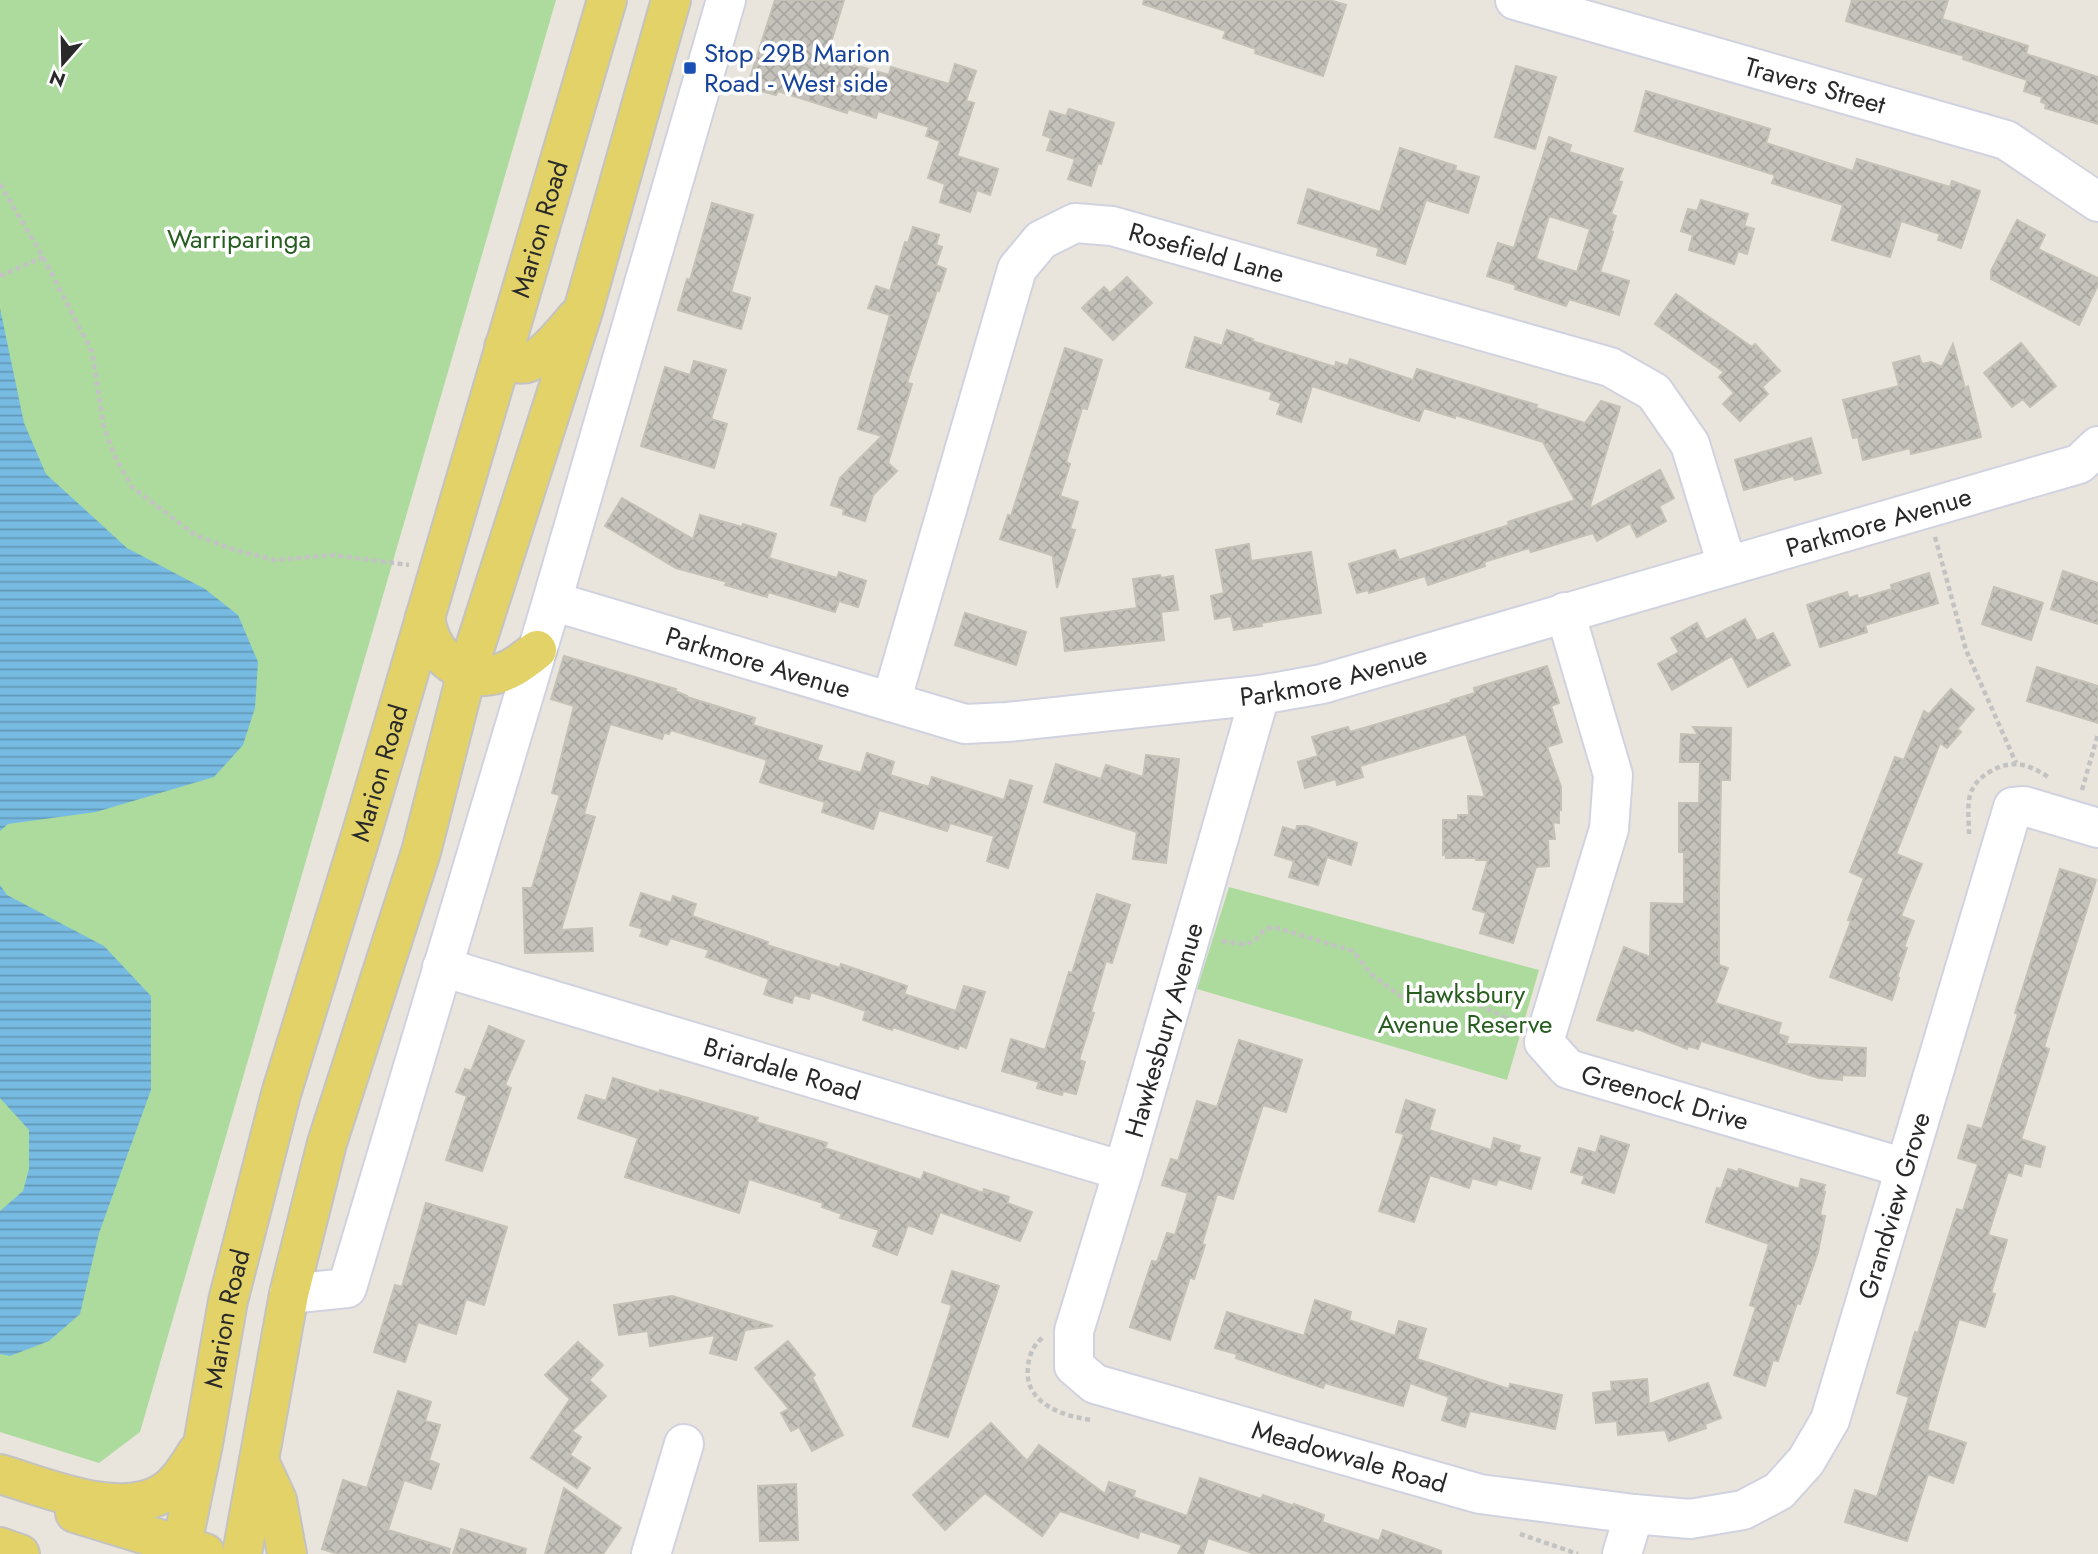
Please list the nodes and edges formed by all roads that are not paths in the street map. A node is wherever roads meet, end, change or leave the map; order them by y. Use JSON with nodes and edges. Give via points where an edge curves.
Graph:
{"nodes":[{"id":1,"x":607,"y":0,"type":"edge"},
{"id":2,"x":671,"y":0,"type":"edge"},
{"id":3,"x":726,"y":0,"type":"edge"},
{"id":4,"x":1515,"y":0,"type":"edge"},
{"id":5,"x":1558,"y":6,"type":"edge"},
{"id":6,"x":2098,"y":202,"type":"edge"},
{"id":7,"x":583,"y":311,"type":"junction"},
{"id":8,"x":504,"y":347,"type":"junction"},
{"id":9,"x":2098,"y":446,"type":"edge"},
{"id":10,"x":1727,"y":565,"type":"junction"},
{"id":11,"x":552,"y":601,"type":"junction"},
{"id":12,"x":1565,"y":612,"type":"junction"},
{"id":13,"x":425,"y":617,"type":"junction"},
{"id":14,"x":537,"y":650,"type":"junction"},
{"id":15,"x":467,"y":672,"type":"junction"},
{"id":16,"x":1261,"y":695,"type":"junction"},
{"id":17,"x":891,"y":702,"type":"junction"},
{"id":18,"x":2089,"y":812,"type":"edge"},
{"id":19,"x":442,"y":967,"type":"junction"},
{"id":20,"x":1905,"y":1168,"type":"junction"},
{"id":21,"x":1123,"y":1171,"type":"junction"},
{"id":22,"x":289,"y":1294,"type":"junction"},
{"id":23,"x":1074,"y":1366,"type":"joint"},
{"id":24,"x":203,"y":1444,"type":"junction"},
{"id":25,"x":684,"y":1444,"type":"dead end"},
{"id":26,"x":259,"y":1461,"type":"junction"},
{"id":27,"x":0,"y":1474,"type":"edge"},
{"id":28,"x":0,"y":1488,"type":"edge"},
{"id":29,"x":1634,"y":1514,"type":"junction"},
{"id":30,"x":0,"y":1547,"type":"edge"},
{"id":31,"x":189,"y":1552,"type":"edge"},
{"id":32,"x":20,"y":1554,"type":"edge"},
{"id":33,"x":242,"y":1554,"type":"edge"},
{"id":34,"x":287,"y":1554,"type":"edge"},
{"id":35,"x":651,"y":1554,"type":"edge"},
{"id":36,"x":1622,"y":1554,"type":"edge"}],
"edges":[{"from":1,"to":8,"type":"main road","name":"Marion Road"},
{"from":2,"to":7,"type":"main road"},
{"from":3,"to":11,"type":"street"},
{"from":4,"to":5,"type":"street","name":"Travers Street"},
{"from":5,"to":6,"type":"street","name":"Travers Street","via":[[2006,140]]},
{"from":7,"to":8,"type":"main road","via":[[531,363],[512,360]]},
{"from":7,"to":15,"type":"main road"},
{"from":8,"to":13,"type":"main road","name":"Marion Road"},
{"from":9,"to":10,"type":"street","name":"Parkmore Avenue","via":[[2078,464]]},
{"from":10,"to":12,"type":"street","name":"Parkmore Avenue"},
{"from":10,"to":17,"type":"street","name":"Rosefield Lane","via":[[1690,444],[1654,391],[1610,367],[1112,226],[1075,223],[1041,240],[1017,269]]},
{"from":11,"to":14,"type":"street"},
{"from":11,"to":17,"type":"street","name":"Parkmore Avenue"},
{"from":12,"to":16,"type":"street","name":"Parkmore Avenue","via":[[1322,684]]},
{"from":12,"to":20,"type":"street","name":"Greenock Drive","via":[[1613,775],[1609,829],[1544,1042],[1568,1069]]},
{"from":13,"to":15,"type":"main road","via":[[439,654]]},
{"from":13,"to":24,"type":"main road","name":"Marion Road","via":[[281,1094],[228,1301]]},
{"from":14,"to":15,"type":"main road","via":[[497,674],[482,677]]},
{"from":14,"to":19,"type":"street"},
{"from":15,"to":22,"type":"main road","via":[[421,852],[327,1143]]},
{"from":16,"to":17,"type":"street","name":"Parkmore Avenue","via":[[965,724]]},
{"from":16,"to":21,"type":"street","name":"Hawkesbury Avenue"},
{"from":18,"to":20,"type":"street","name":"Grandview Grove","via":[[2013,807]]},
{"from":19,"to":21,"type":"street","name":"Briardale Road"},
{"from":19,"to":22,"type":"street","via":[[347,1287]]},
{"from":20,"to":29,"type":"street","name":"Grandview Grove","via":[[1830,1420],[1807,1461],[1779,1491],[1743,1510],[1690,1518]]},
{"from":21,"to":23,"type":"street","name":"Hawkesbury Avenue","via":[[1074,1331]]},
{"from":22,"to":26,"type":"main road"},
{"from":23,"to":29,"type":"street","name":"Meadowvale Road","via":[[1096,1384],[1480,1494]]},
{"from":24,"to":27,"type":"main road","via":[[179,1479],[163,1493],[145,1500],[93,1501]]},
{"from":24,"to":31,"type":"main road","name":"Marion Road"},
{"from":25,"to":35,"type":"street"},
{"from":26,"to":33,"type":"main road"},
{"from":26,"to":34,"type":"main road","via":[[277,1500]]},
{"from":28,"to":31,"type":"main road"},
{"from":29,"to":36,"type":"street"},
{"from":30,"to":32,"type":"main road"}]}
